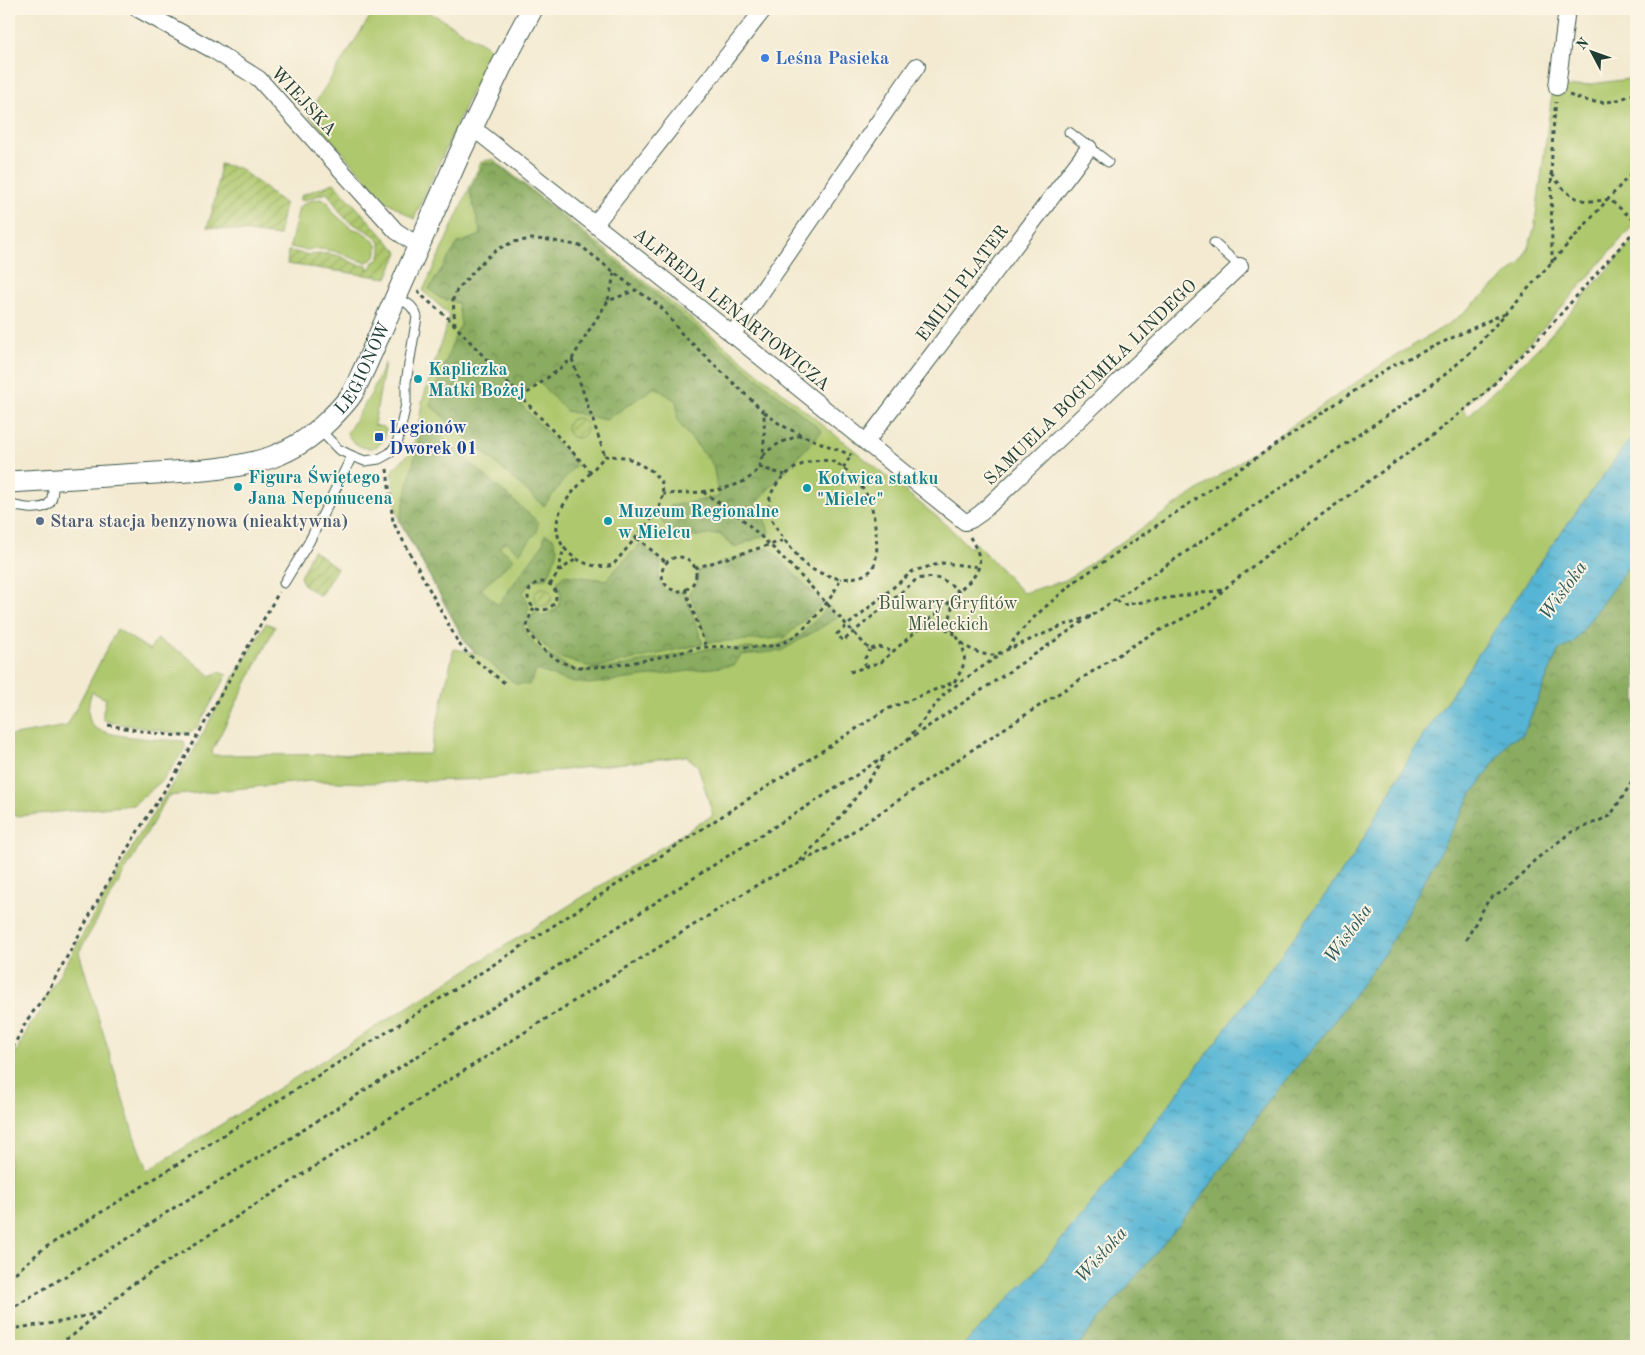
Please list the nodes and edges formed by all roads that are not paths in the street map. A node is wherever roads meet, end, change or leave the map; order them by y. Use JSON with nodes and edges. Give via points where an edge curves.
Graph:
{"nodes":[{"id":1,"x":138,"y":9,"type":"edge"},
{"id":2,"x":532,"y":9,"type":"edge"},
{"id":3,"x":1567,"y":9,"type":"edge"},
{"id":4,"x":760,"y":10,"type":"edge"},
{"id":5,"x":917,"y":66,"type":"dead end"},
{"id":6,"x":1557,"y":88,"type":"road end"},
{"id":7,"x":472,"y":130,"type":"junction"},
{"id":8,"x":1069,"y":132,"type":"dead end"},
{"id":9,"x":1090,"y":148,"type":"junction"},
{"id":10,"x":1108,"y":162,"type":"dead end"},
{"id":11,"x":595,"y":224,"type":"junction"},
{"id":12,"x":1214,"y":243,"type":"dead end"},
{"id":13,"x":419,"y":246,"type":"junction"},
{"id":14,"x":1240,"y":266,"type":"joint"},
{"id":15,"x":402,"y":300,"type":"junction"},
{"id":16,"x":732,"y":335,"type":"junction"},
{"id":17,"x":320,"y":430,"type":"junction"},
{"id":18,"x":860,"y":446,"type":"junction"},
{"id":19,"x":352,"y":456,"type":"junction"},
{"id":20,"x":53,"y":479,"type":"junction"},
{"id":21,"x":9,"y":482,"type":"edge"},
{"id":22,"x":9,"y":503,"type":"edge"},
{"id":23,"x":965,"y":522,"type":"joint"},
{"id":24,"x":284,"y":583,"type":"road end"}],
"edges":[{"from":1,"to":13,"type":"street","name":"WIEJSKA","via":[[213,50],[259,80],[396,231]]},
{"from":2,"to":7,"type":"street","name":"LEGIONÓW"},
{"from":3,"to":6,"type":"street"},
{"from":4,"to":11,"type":"street"},
{"from":5,"to":16,"type":"street"},
{"from":7,"to":11,"type":"street","name":"ALFREDA LENARTOWICZA"},
{"from":7,"to":13,"type":"street","name":"LEGIONÓW"},
{"from":8,"to":9,"type":"lane"},
{"from":9,"to":10,"type":"lane"},
{"from":9,"to":18,"type":"street","name":"EMILII PLATER"},
{"from":11,"to":16,"type":"street","name":"ALFREDA LENARTOWICZA"},
{"from":12,"to":14,"type":"lane"},
{"from":13,"to":15,"type":"street","name":"LEGIONÓW"},
{"from":14,"to":23,"type":"street","name":"SAMUELA BOGUMIŁA LINDEGO","via":[[981,513]]},
{"from":15,"to":17,"type":"street","name":"LEGIONÓW","via":[[352,394]]},
{"from":15,"to":19,"type":"lane","via":[[414,309],[417,317],[406,382],[406,404],[397,444],[379,459],[365,461]]},
{"from":16,"to":18,"type":"street","name":"ALFREDA LENARTOWICZA"},
{"from":17,"to":19,"type":"lane","via":[[338,449]]},
{"from":17,"to":20,"type":"street","name":"LEGIONÓW","via":[[292,449],[236,467]]},
{"from":18,"to":23,"type":"street","name":"ALFREDA LENARTOWICZA"},
{"from":19,"to":24,"type":"lane","via":[[309,542]]},
{"from":20,"to":21,"type":"street","name":"LEGIONÓW"},
{"from":20,"to":22,"type":"lane","via":[[54,491],[48,506],[16,507]]}]}
